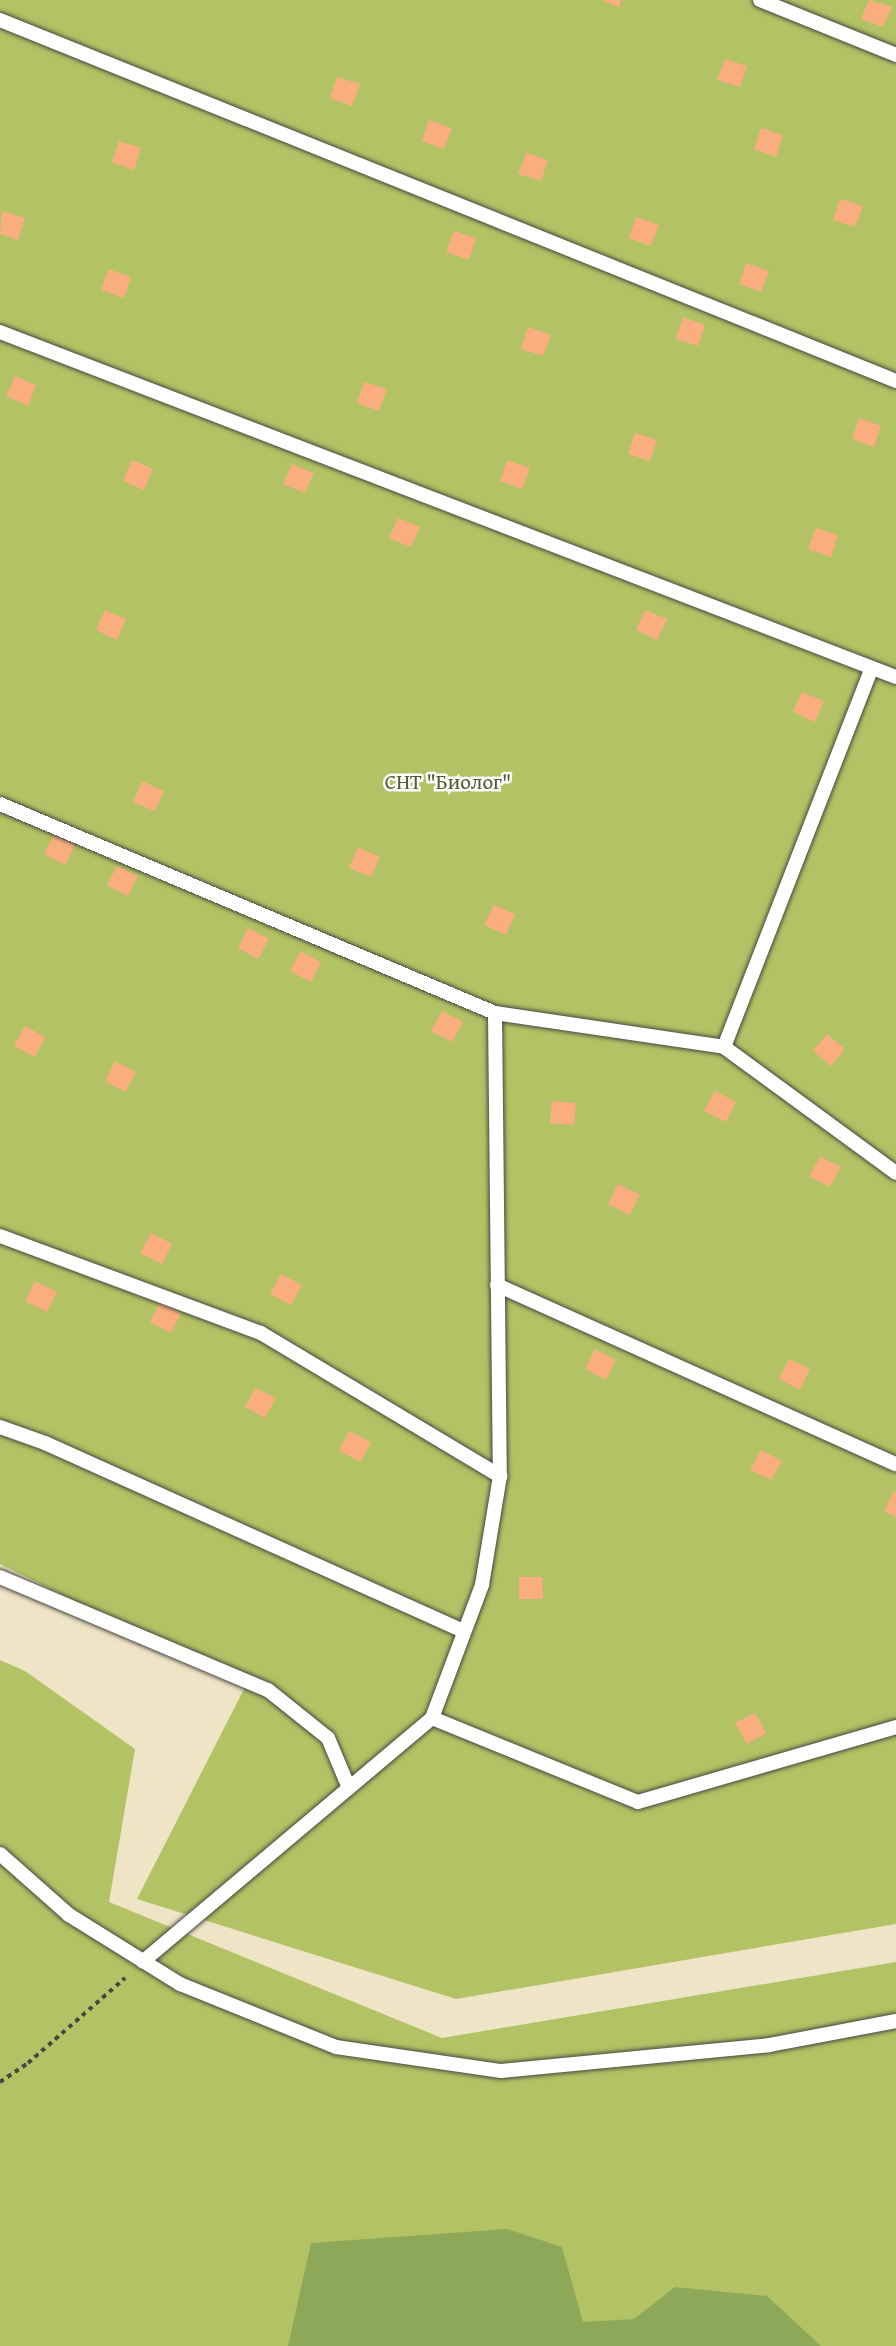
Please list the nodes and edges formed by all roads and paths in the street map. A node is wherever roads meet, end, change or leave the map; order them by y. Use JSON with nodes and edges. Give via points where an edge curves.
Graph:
{"nodes":[{"id":1,"x":760,"y":0,"type":"edge"},
{"id":2,"x":0,"y":20,"type":"edge"},
{"id":3,"x":896,"y":55,"type":"edge"},
{"id":4,"x":0,"y":332,"type":"edge"},
{"id":5,"x":896,"y":381,"type":"edge"},
{"id":6,"x":872,"y":668,"type":"junction"},
{"id":7,"x":896,"y":677,"type":"edge"},
{"id":8,"x":0,"y":804,"type":"edge"},
{"id":9,"x":495,"y":1013,"type":"junction"},
{"id":10,"x":724,"y":1047,"type":"junction"},
{"id":11,"x":896,"y":1173,"type":"edge"},
{"id":12,"x":0,"y":1236,"type":"edge"},
{"id":13,"x":497,"y":1285,"type":"junction"},
{"id":14,"x":0,"y":1427,"type":"edge"},
{"id":15,"x":896,"y":1464,"type":"edge"},
{"id":16,"x":500,"y":1476,"type":"junction"},
{"id":17,"x":0,"y":1577,"type":"edge"},
{"id":18,"x":464,"y":1631,"type":"junction"},
{"id":19,"x":432,"y":1718,"type":"junction"},
{"id":20,"x":896,"y":1727,"type":"edge"},
{"id":21,"x":349,"y":1788,"type":"junction"},
{"id":22,"x":0,"y":1854,"type":"edge"},
{"id":23,"x":143,"y":1961,"type":"junction"},
{"id":24,"x":896,"y":2021,"type":"edge"},
{"id":25,"x":0,"y":2082,"type":"edge"}],
"edges":[{"from":1,"to":3,"type":"lane"},
{"from":2,"to":5,"type":"lane"},
{"from":4,"to":6,"type":"lane"},
{"from":6,"to":7,"type":"lane"},
{"from":6,"to":10,"type":"lane"},
{"from":8,"to":9,"type":"lane"},
{"from":9,"to":10,"type":"lane"},
{"from":9,"to":13,"type":"lane"},
{"from":10,"to":11,"type":"lane"},
{"from":12,"to":16,"type":"lane","via":[[261,1333]]},
{"from":13,"to":15,"type":"lane"},
{"from":13,"to":16,"type":"lane"},
{"from":14,"to":18,"type":"lane","via":[[45,1443]]},
{"from":16,"to":18,"type":"lane","via":[[482,1584]]},
{"from":17,"to":21,"type":"lane","via":[[268,1690],[328,1738]]},
{"from":18,"to":19,"type":"lane"},
{"from":19,"to":20,"type":"lane","via":[[638,1802]]},
{"from":19,"to":21,"type":"lane"},
{"from":21,"to":23,"type":"lane"},
{"from":22,"to":23,"type":"lane","via":[[69,1915]]},
{"from":23,"to":24,"type":"lane","via":[[180,1984],[336,2046],[501,2071],[769,2045]]},
{"from":23,"to":25,"type":"path","via":[[28,2063]]}]}
